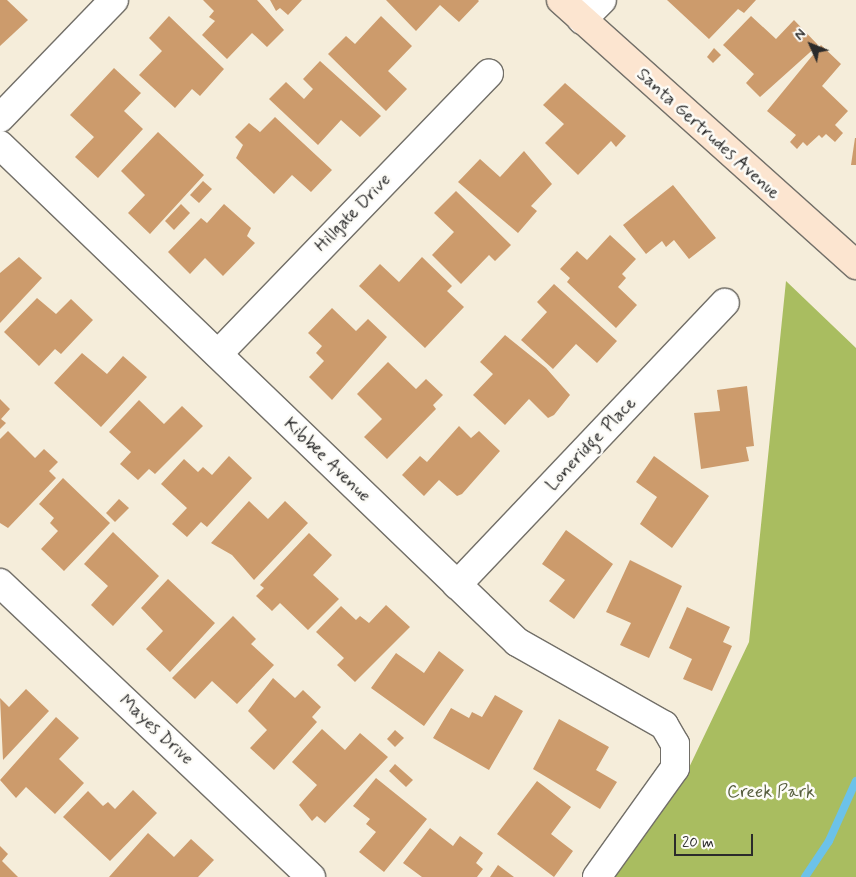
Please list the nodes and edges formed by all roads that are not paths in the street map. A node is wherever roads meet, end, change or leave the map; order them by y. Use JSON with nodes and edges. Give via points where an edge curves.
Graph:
{"nodes":[{"id":1,"x":114,"y":0,"type":"edge"},
{"id":2,"x":561,"y":0,"type":"edge"},
{"id":3,"x":602,"y":0,"type":"edge"},
{"id":4,"x":582,"y":20,"type":"junction"},
{"id":5,"x":489,"y":73,"type":"dead end"},
{"id":6,"x":0,"y":118,"type":"edge"},
{"id":7,"x":0,"y":145,"type":"edge"},
{"id":8,"x":856,"y":266,"type":"edge"},
{"id":9,"x":725,"y":303,"type":"dead end"},
{"id":10,"x":218,"y":354,"type":"junction"},
{"id":11,"x":0,"y":583,"type":"edge"},
{"id":12,"x":457,"y":585,"type":"junction"},
{"id":13,"x":312,"y":877,"type":"edge"},
{"id":14,"x":597,"y":877,"type":"edge"}],
"edges":[{"from":1,"to":6,"type":"street"},
{"from":2,"to":4,"type":"main road","name":"Santa Gertrudes Avenue"},
{"from":3,"to":4,"type":"street"},
{"from":4,"to":8,"type":"main road","name":"Santa Gertrudes Avenue"},
{"from":5,"to":10,"type":"street","name":"Hillgate Drive"},
{"from":7,"to":10,"type":"street","name":"Kibbee Avenue"},
{"from":9,"to":12,"type":"street","name":"Loneridge Place"},
{"from":10,"to":12,"type":"street","name":"Kibbee Avenue"},
{"from":11,"to":13,"type":"street","name":"Mayes Drive"},
{"from":12,"to":14,"type":"street","name":"Kibbee Avenue","via":[[517,642],[645,711],[664,725],[675,744],[675,768]]}]}
